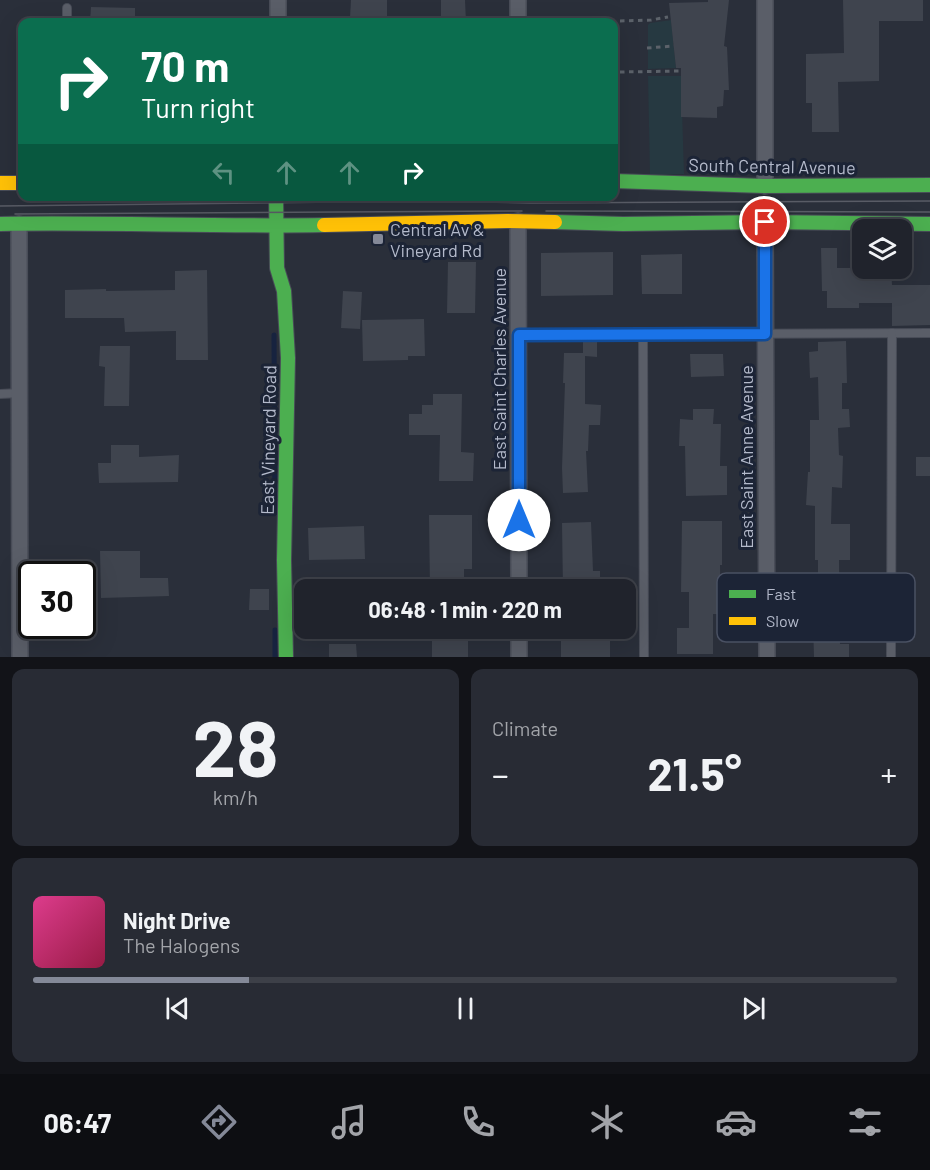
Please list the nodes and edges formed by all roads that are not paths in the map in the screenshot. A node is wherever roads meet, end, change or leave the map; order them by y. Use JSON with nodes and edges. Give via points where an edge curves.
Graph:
{"nodes":[{"id":1,"x":278,"y":0,"type":"edge"},
{"id":2,"x":518,"y":0,"type":"edge"},
{"id":3,"x":765,"y":0,"type":"edge"},
{"id":4,"x":67,"y":9,"type":"dead end"},
{"id":5,"x":67,"y":18,"type":"edge"},
{"id":6,"x":278,"y":18,"type":"edge"},
{"id":7,"x":518,"y":18,"type":"edge"},
{"id":8,"x":618,"y":181,"type":"edge"},
{"id":9,"x":0,"y":183,"type":"edge"},
{"id":10,"x":18,"y":183,"type":"edge"},
{"id":11,"x":930,"y":185,"type":"edge"},
{"id":12,"x":765,"y":186,"type":"junction"},
{"id":13,"x":276,"y":201,"type":"edge"},
{"id":14,"x":518,"y":221,"type":"junction"},
{"id":15,"x":765,"y":222,"type":"junction"},
{"id":16,"x":0,"y":224,"type":"edge"},
{"id":17,"x":19,"y":224,"type":"junction"},
{"id":18,"x":930,"y":224,"type":"edge"},
{"id":19,"x":276,"y":226,"type":"junction"},
{"id":20,"x":892,"y":333,"type":"junction"},
{"id":21,"x":930,"y":333,"type":"edge"},
{"id":22,"x":643,"y":334,"type":"junction"},
{"id":23,"x":765,"y":334,"type":"junction"},
{"id":24,"x":519,"y":335,"type":"junction"},
{"id":25,"x":20,"y":393,"type":"junction"},
{"id":26,"x":0,"y":394,"type":"edge"},
{"id":27,"x":766,"y":573,"type":"edge"},
{"id":28,"x":891,"y":573,"type":"edge"},
{"id":29,"x":519,"y":579,"type":"edge"},
{"id":30,"x":519,"y":639,"type":"edge"},
{"id":31,"x":767,"y":642,"type":"edge"},
{"id":32,"x":891,"y":642,"type":"edge"},
{"id":33,"x":20,"y":657,"type":"edge"},
{"id":34,"x":286,"y":657,"type":"edge"},
{"id":35,"x":519,"y":657,"type":"edge"},
{"id":36,"x":644,"y":657,"type":"edge"},
{"id":37,"x":767,"y":657,"type":"edge"},
{"id":38,"x":891,"y":657,"type":"edge"}],
"edges":[{"from":1,"to":6,"type":"street"},
{"from":2,"to":7,"type":"street"},
{"from":3,"to":12,"type":"street"},
{"from":4,"to":5,"type":"lane"},
{"from":8,"to":12,"type":"main road","name":"South Central Avenue"},
{"from":9,"to":10,"type":"main road"},
{"from":11,"to":12,"type":"main road","name":"South Central Avenue"},
{"from":13,"to":19,"type":"main road","name":"East Vineyard Road"},
{"from":14,"to":15,"type":"main road"},
{"from":14,"to":19,"type":"main road"},
{"from":14,"to":24,"type":"street","name":"East Saint Charles Avenue"},
{"from":15,"to":18,"type":"main road"},
{"from":15,"to":23,"type":"street","name":"East Saint Anne Avenue"},
{"from":16,"to":17,"type":"main road"},
{"from":17,"to":19,"type":"main road"},
{"from":17,"to":25,"type":"street"},
{"from":19,"to":34,"type":"main road","name":"East Vineyard Road","via":[[288,358]]},
{"from":20,"to":21,"type":"lane"},
{"from":20,"to":23,"type":"lane"},
{"from":20,"to":28,"type":"lane"},
{"from":22,"to":23,"type":"lane"},
{"from":22,"to":24,"type":"lane"},
{"from":22,"to":36,"type":"lane"},
{"from":23,"to":27,"type":"street","name":"East Saint Anne Avenue"},
{"from":24,"to":29,"type":"street","name":"East Saint Charles Avenue"},
{"from":25,"to":26,"type":"lane"},
{"from":25,"to":33,"type":"street"},
{"from":30,"to":35,"type":"street"},
{"from":31,"to":37,"type":"street","name":"East Saint Anne Avenue"},
{"from":32,"to":38,"type":"lane"}]}
